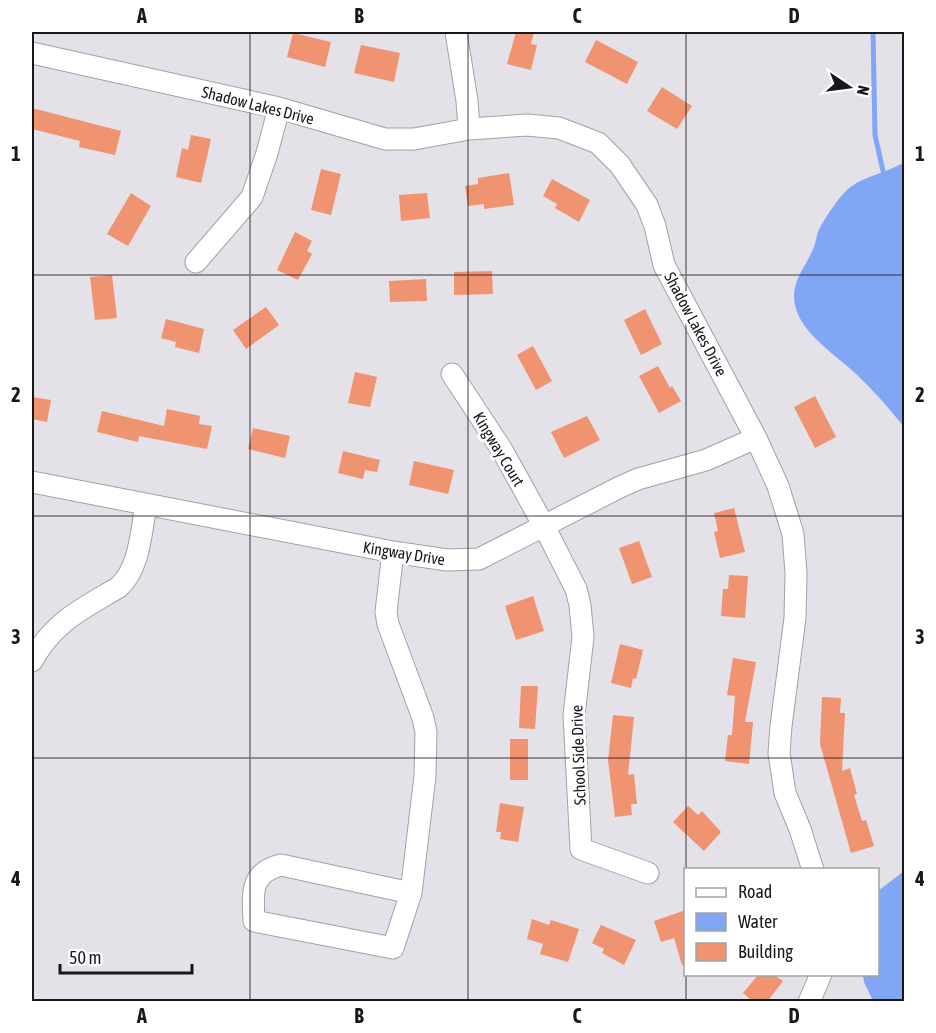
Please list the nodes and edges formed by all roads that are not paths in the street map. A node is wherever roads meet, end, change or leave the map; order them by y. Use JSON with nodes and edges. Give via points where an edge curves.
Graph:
{"nodes":[{"id":1,"x":456,"y":32,"type":"edge"},
{"id":2,"x":32,"y":53,"type":"edge"},
{"id":3,"x":279,"y":108,"type":"junction"},
{"id":4,"x":469,"y":129,"type":"junction"},
{"id":5,"x":196,"y":262,"type":"dead end"},
{"id":6,"x":452,"y":374,"type":"dead end"},
{"id":7,"x":756,"y":438,"type":"junction"},
{"id":8,"x":32,"y":482,"type":"edge"},
{"id":9,"x":146,"y":505,"type":"junction"},
{"id":10,"x":544,"y":526,"type":"junction"},
{"id":11,"x":393,"y":552,"type":"junction"},
{"id":12,"x":34,"y":654,"type":"edge"},
{"id":13,"x":812,"y":868,"type":"edge"},
{"id":14,"x":648,"y":873,"type":"dead end"},
{"id":15,"x":411,"y":893,"type":"junction"},
{"id":16,"x":821,"y":976,"type":"edge"},
{"id":17,"x":809,"y":1002,"type":"edge"}],
"edges":[{"from":1,"to":4,"type":"street"},
{"from":2,"to":3,"type":"street","name":"Shadow Lakes Drive"},
{"from":3,"to":4,"type":"street","name":"Shadow Lakes Drive","via":[[384,139],[414,139]]},
{"from":3,"to":5,"type":"street","via":[[252,197]]},
{"from":4,"to":7,"type":"street","name":"Shadow Lakes Drive","via":[[527,125],[558,128],[598,143],[620,165],[647,205],[664,265]]},
{"from":6,"to":10,"type":"street","name":"Kingway Court","via":[[502,450]]},
{"from":7,"to":10,"type":"street","name":"Kingway Drive","via":[[706,460],[638,479]]},
{"from":7,"to":13,"type":"street","name":"Shadow Lakes Drive","via":[[778,486],[793,534],[795,618],[779,753],[785,793]]},
{"from":8,"to":9,"type":"street","name":"Kingway Drive"},
{"from":9,"to":11,"type":"street","name":"Kingway Drive"},
{"from":9,"to":12,"type":"street","via":[[136,559],[126,580],[69,616]]},
{"from":10,"to":11,"type":"street","name":"Kingway Drive","via":[[493,553],[467,561]]},
{"from":10,"to":14,"type":"street","name":"School Side Drive","via":[[576,589],[582,622],[583,654],[574,715],[581,849]]},
{"from":11,"to":15,"type":"street","via":[[388,624],[426,732],[425,776]]},
{"from":15,"to":15,"type":"street","via":[[393,948],[254,921],[253,889],[259,876],[281,865]]},
{"from":16,"to":17,"type":"street"}]}
